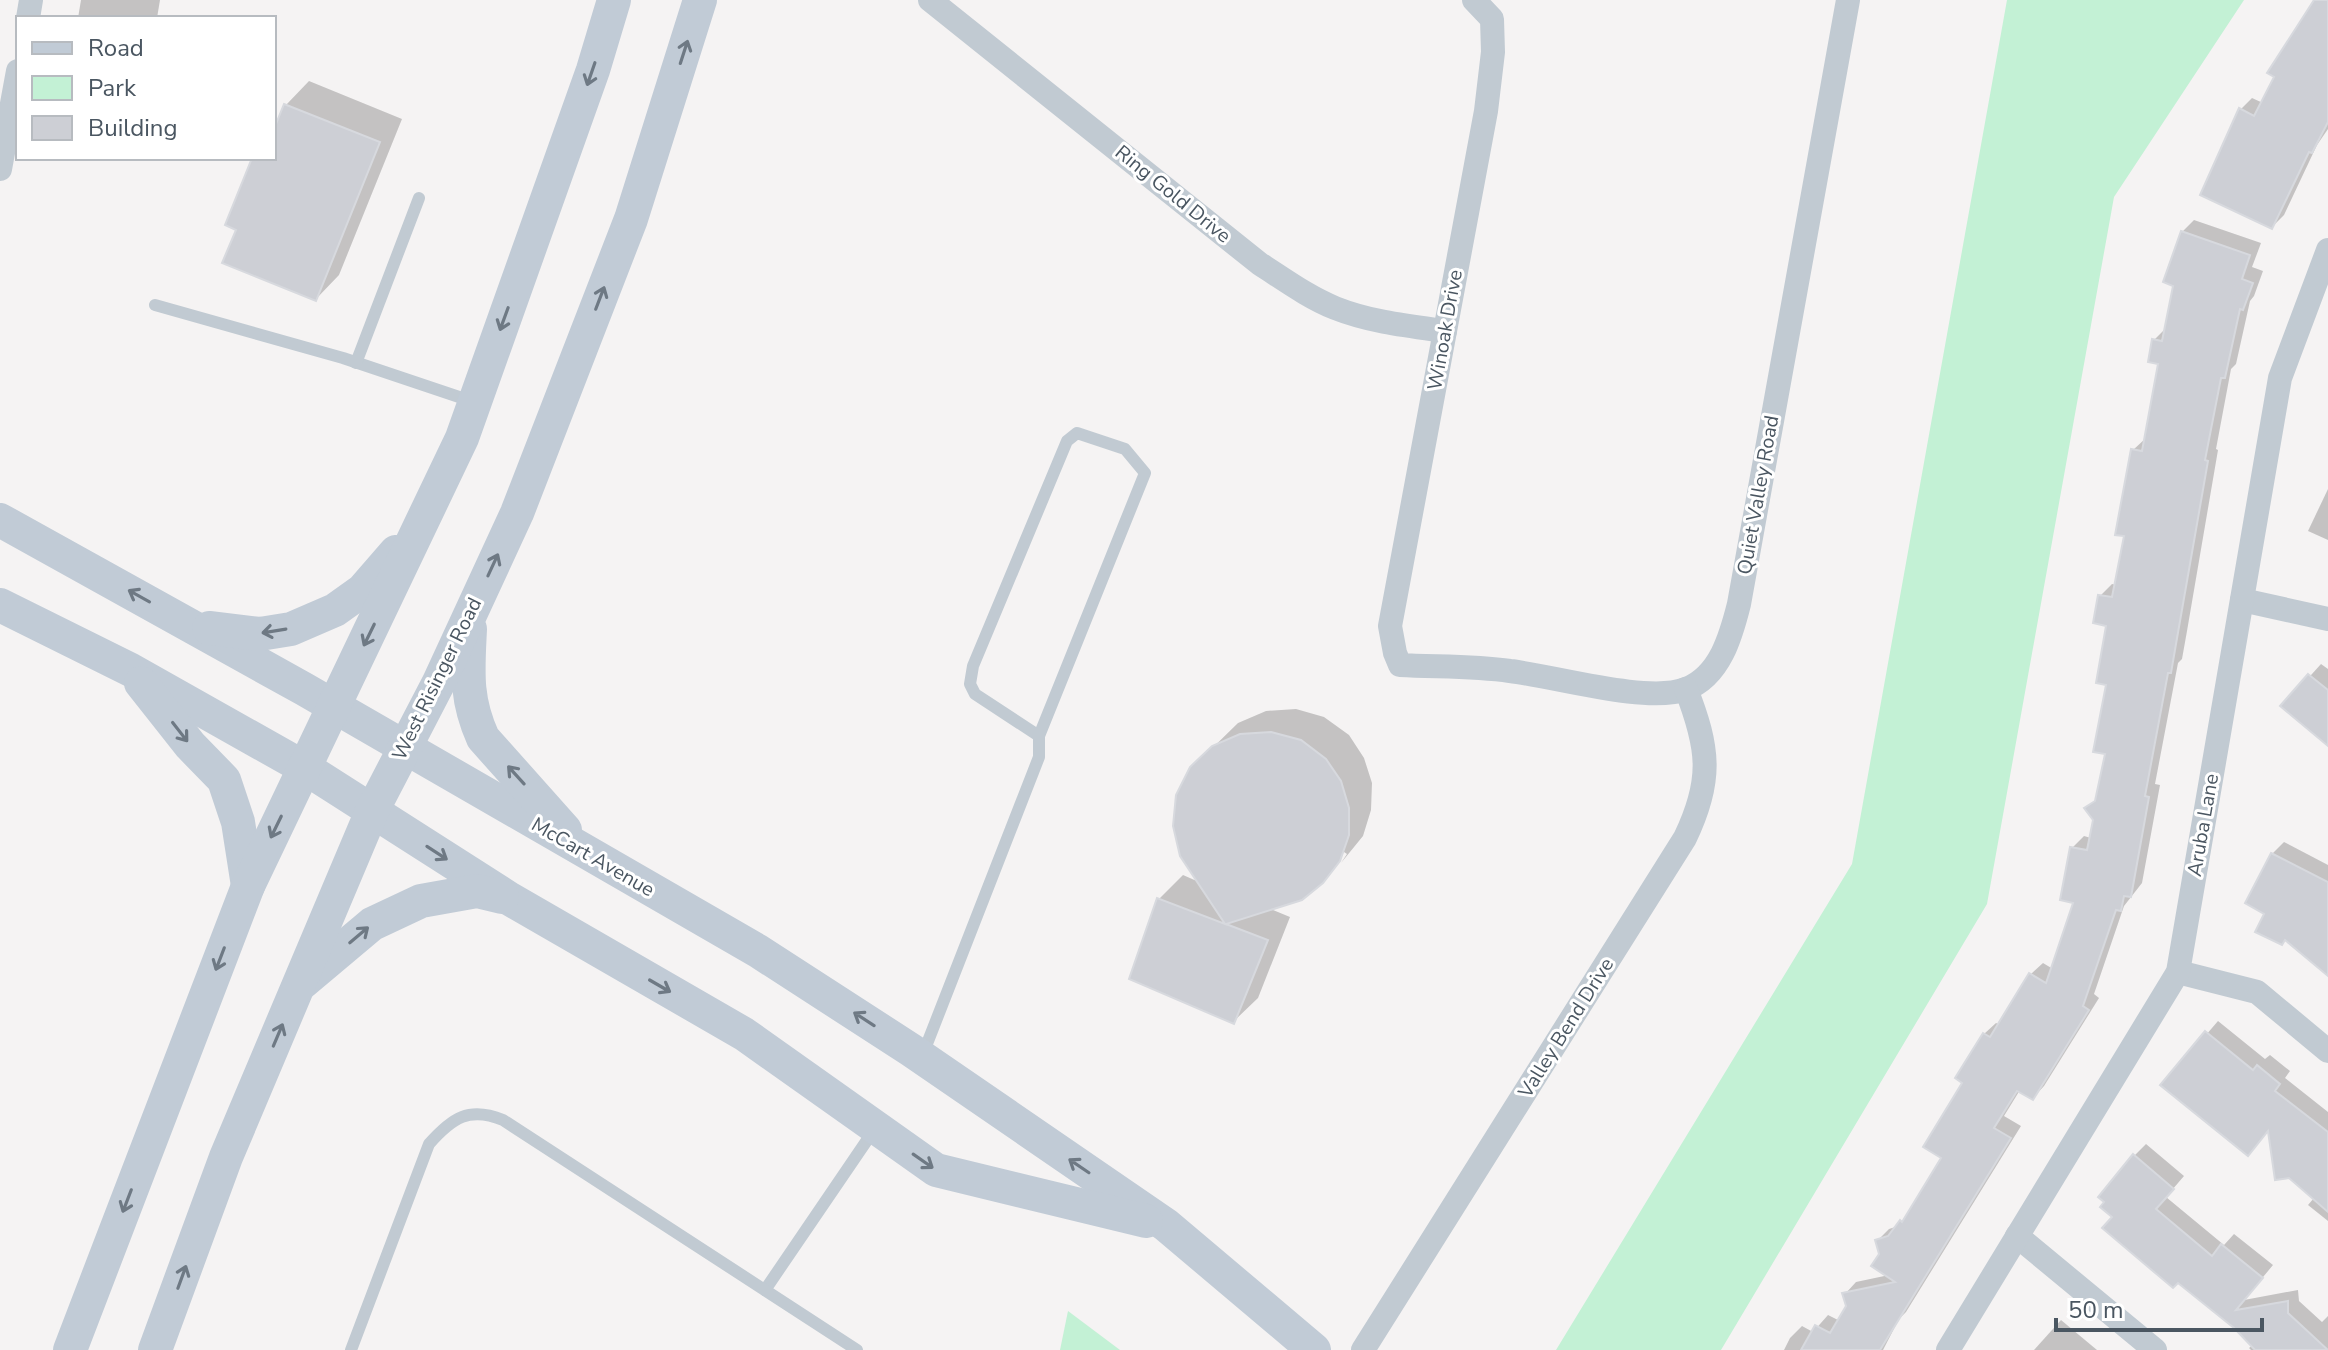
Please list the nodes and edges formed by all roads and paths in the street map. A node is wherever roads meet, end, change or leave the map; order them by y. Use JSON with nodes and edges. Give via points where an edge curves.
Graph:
{"nodes":[{"id":1,"x":614,"y":0,"type":"edge"},
{"id":2,"x":700,"y":0,"type":"edge"},
{"id":3,"x":930,"y":0,"type":"edge"},
{"id":4,"x":1474,"y":0,"type":"edge"},
{"id":5,"x":1848,"y":0,"type":"edge"},
{"id":6,"x":16,"y":82,"type":"edge"},
{"id":7,"x":0,"y":169,"type":"edge"},
{"id":8,"x":419,"y":198,"type":"dead end"},
{"id":9,"x":2327,"y":254,"type":"edge"},
{"id":10,"x":155,"y":305,"type":"dead end"},
{"id":11,"x":1445,"y":331,"type":"junction"},
{"id":12,"x":356,"y":363,"type":"junction"},
{"id":13,"x":475,"y":402,"type":"junction"},
{"id":14,"x":0,"y":520,"type":"edge"},
{"id":15,"x":423,"y":522,"type":"junction"},
{"id":16,"x":2242,"y":600,"type":"junction"},
{"id":17,"x":0,"y":605,"type":"edge"},
{"id":18,"x":471,"y":611,"type":"junction"},
{"id":19,"x":2328,"y":619,"type":"edge"},
{"id":20,"x":193,"y":626,"type":"junction"},
{"id":21,"x":131,"y":670,"type":"junction"},
{"id":22,"x":1686,"y":689,"type":"junction"},
{"id":23,"x":335,"y":707,"type":"junction"},
{"id":24,"x":1039,"y":736,"type":"junction"},
{"id":25,"x":405,"y":746,"type":"junction"},
{"id":26,"x":305,"y":768,"type":"junction"},
{"id":27,"x":372,"y":811,"type":"junction"},
{"id":28,"x":586,"y":854,"type":"junction"},
{"id":29,"x":248,"y":886,"type":"junction"},
{"id":30,"x":510,"y":899,"type":"junction"},
{"id":31,"x":2178,"y":972,"type":"junction"},
{"id":32,"x":299,"y":985,"type":"junction"},
{"id":33,"x":2328,"y":1051,"type":"edge"},
{"id":34,"x":922,"y":1057,"type":"junction"},
{"id":35,"x":875,"y":1128,"type":"junction"},
{"id":36,"x":1166,"y":1225,"type":"junction"},
{"id":37,"x":2017,"y":1236,"type":"junction"},
{"id":38,"x":765,"y":1290,"type":"junction"},
{"id":39,"x":70,"y":1350,"type":"edge"},
{"id":40,"x":155,"y":1350,"type":"edge"},
{"id":41,"x":351,"y":1350,"type":"edge"},
{"id":42,"x":857,"y":1350,"type":"edge"},
{"id":43,"x":1314,"y":1350,"type":"edge"},
{"id":44,"x":1363,"y":1350,"type":"edge"},
{"id":45,"x":1948,"y":1350,"type":"edge"},
{"id":46,"x":2155,"y":1350,"type":"edge"}],
"edges":[{"from":1,"to":13,"type":"main road","one_way":true},
{"from":18,"to":2,"type":"main road","name":"West Risinger Road","one_way":true,"via":[[517,513],[631,219]]},
{"from":3,"to":11,"type":"street","name":"Ring Gold Drive","via":[[1299,290],[1337,309]]},
{"from":4,"to":11,"type":"street","name":"Winoak Drive","via":[[1492,19],[1493,52]]},
{"from":5,"to":22,"type":"street","name":"Quiet Valley Road","via":[[1731,639],[1702,679]]},
{"from":6,"to":7,"type":"street"},
{"from":8,"to":12,"type":"lane"},
{"from":9,"to":16,"type":"street","name":"Aruba Lane","via":[[2280,378]]},
{"from":10,"to":12,"type":"lane"},
{"from":11,"to":22,"type":"street","name":"Winoak Drive","via":[[1390,626],[1400,665],[1512,671],[1622,691]]},
{"from":12,"to":13,"type":"lane"},
{"from":13,"to":15,"type":"main road"},
{"from":20,"to":14,"type":"main road","name":"McCart Avenue","one_way":true},
{"from":15,"to":20,"type":"main road","one_way":true,"via":[[363,590],[335,610],[291,629],[260,634]]},
{"from":15,"to":23,"type":"main road","one_way":true},
{"from":16,"to":19,"type":"street"},
{"from":16,"to":31,"type":"street","name":"Aruba Lane"},
{"from":17,"to":21,"type":"main road","name":"McCart Avenue"},
{"from":18,"to":25,"type":"main road","name":"West Risinger Road"},
{"from":28,"to":18,"type":"main road","one_way":true,"via":[[483,738],[467,687]]},
{"from":20,"to":23,"type":"main road","name":"McCart Avenue"},
{"from":21,"to":26,"type":"main road","name":"McCart Avenue"},
{"from":21,"to":29,"type":"main road","one_way":true,"via":[[224,780],[238,822]]},
{"from":22,"to":44,"type":"street","name":"Valley Bend Drive","via":[[1704,744],[1705,778],[1685,838]]},
{"from":23,"to":25,"type":"main road","name":"McCart Avenue"},
{"from":23,"to":26,"type":"main road"},
{"from":24,"to":24,"type":"lane","via":[[975,694],[970,684],[1067,441],[1077,433],[1125,449],[1145,473]]},
{"from":24,"to":34,"type":"lane","via":[[1033,778]]},
{"from":25,"to":27,"type":"main road","name":"West Risinger Road"},
{"from":25,"to":28,"type":"main road","name":"McCart Avenue"},
{"from":26,"to":27,"type":"main road","name":"McCart Avenue"},
{"from":26,"to":29,"type":"main road","one_way":true},
{"from":27,"to":30,"type":"main road","name":"McCart Avenue","one_way":true},
{"from":27,"to":32,"type":"main road","name":"West Risinger Road"},
{"from":34,"to":28,"type":"main road","name":"McCart Avenue","one_way":true,"via":[[758,951]]},
{"from":29,"to":39,"type":"main road","one_way":true},
{"from":32,"to":30,"type":"main road","one_way":true,"via":[[372,924],[421,901],[477,891]]},
{"from":30,"to":35,"type":"main road","name":"McCart Avenue","one_way":true,"via":[[744,1034]]},
{"from":31,"to":33,"type":"street","via":[[2257,992]]},
{"from":31,"to":37,"type":"street","name":"Aruba Lane"},
{"from":40,"to":32,"type":"main road","name":"West Risinger Road","one_way":true,"via":[[226,1157]]},
{"from":36,"to":34,"type":"main road","name":"McCart Avenue","one_way":true},
{"from":35,"to":36,"type":"main road","name":"McCart Avenue","one_way":true,"via":[[936,1170]]},
{"from":35,"to":38,"type":"lane"},
{"from":36,"to":43,"type":"main road","name":"McCart Avenue"},
{"from":37,"to":45,"type":"street","name":"Aruba Lane"},
{"from":37,"to":46,"type":"street"},
{"from":38,"to":41,"type":"lane","via":[[503,1120],[464,1115],[429,1144]]},
{"from":38,"to":42,"type":"lane"}]}
